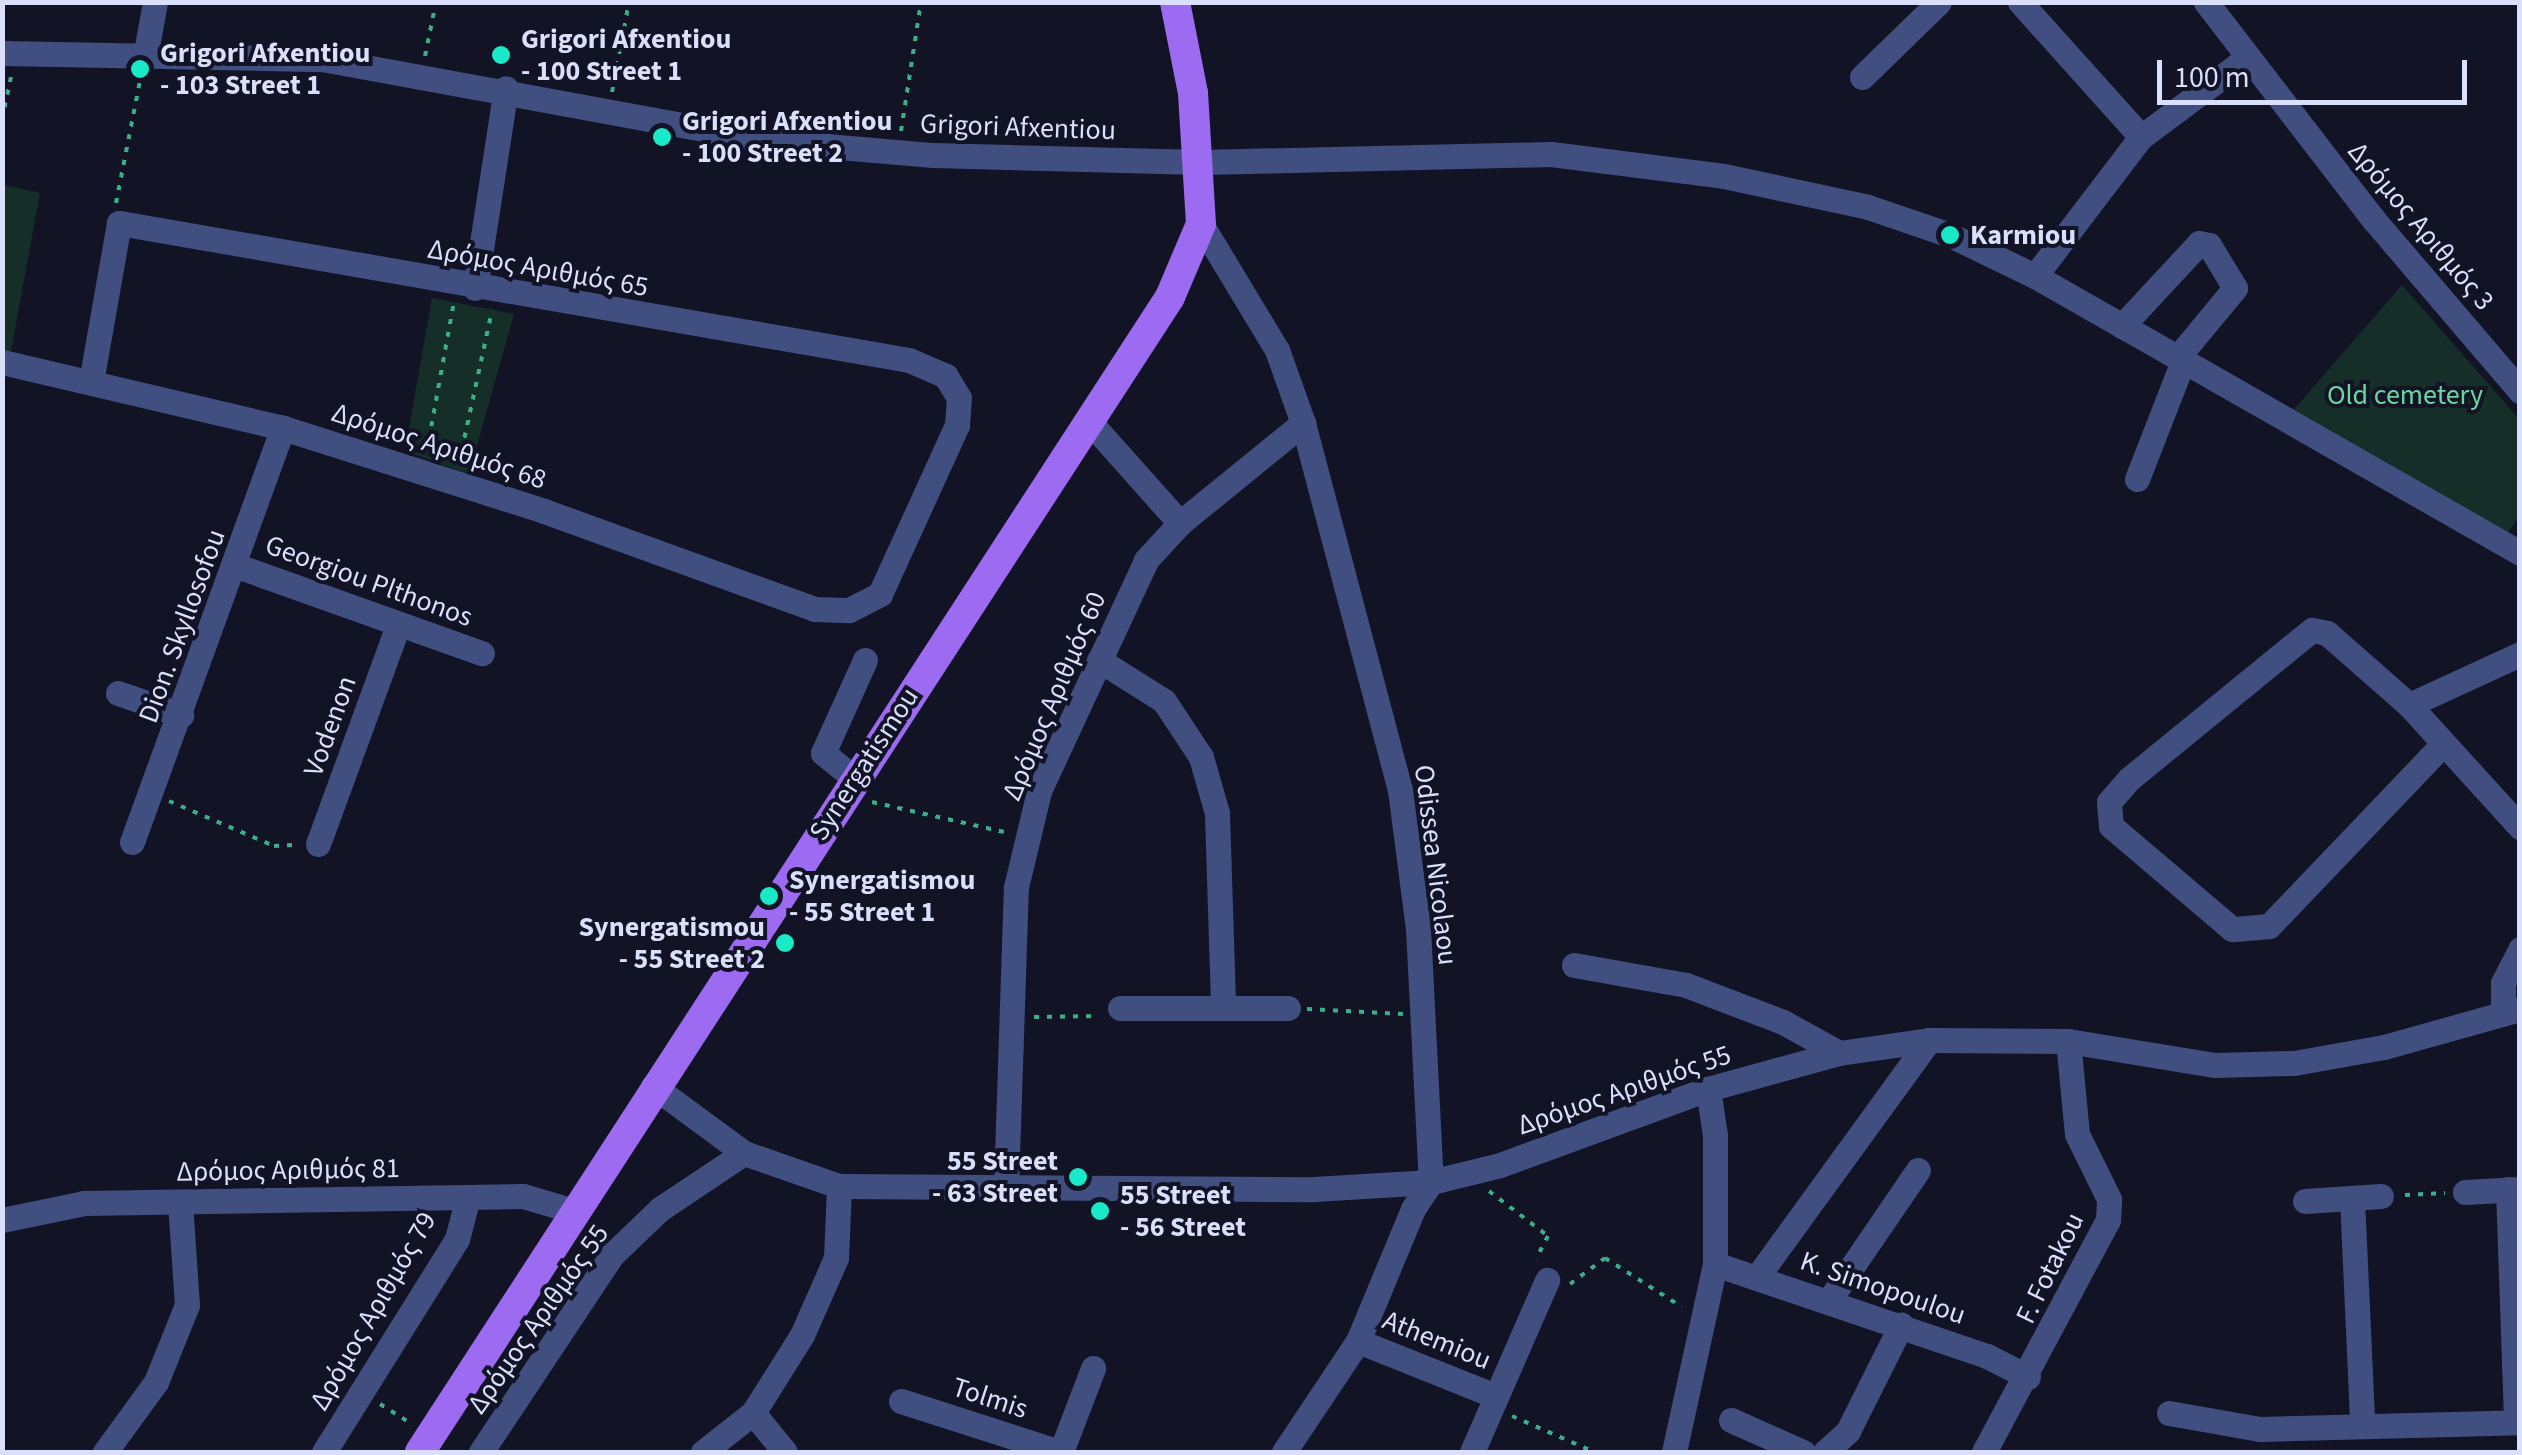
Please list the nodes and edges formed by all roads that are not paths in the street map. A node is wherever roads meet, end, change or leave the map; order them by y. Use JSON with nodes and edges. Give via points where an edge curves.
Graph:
{"nodes":[{"id":1,"x":155,"y":2,"type":"edge"},
{"id":2,"x":1175,"y":2,"type":"edge"},
{"id":3,"x":1939,"y":2,"type":"edge"},
{"id":4,"x":2020,"y":2,"type":"edge"},
{"id":5,"x":2206,"y":2,"type":"edge"},
{"id":6,"x":146,"y":52,"type":"junction"},
{"id":7,"x":10,"y":53,"type":"edge"},
{"id":8,"x":2247,"y":58,"type":"junction"},
{"id":9,"x":1862,"y":76,"type":"dead end"},
{"id":10,"x":506,"y":88,"type":"junction"},
{"id":11,"x":2141,"y":138,"type":"junction"},
{"id":12,"x":1200,"y":162,"type":"junction"},
{"id":13,"x":1201,"y":224,"type":"junction"},
{"id":14,"x":2035,"y":276,"type":"junction"},
{"id":15,"x":476,"y":288,"type":"junction"},
{"id":16,"x":2122,"y":326,"type":"junction"},
{"id":17,"x":2180,"y":360,"type":"junction"},
{"id":18,"x":2,"y":362,"type":"edge"},
{"id":19,"x":91,"y":382,"type":"junction"},
{"id":20,"x":2520,"y":391,"type":"edge"},
{"id":21,"x":1089,"y":421,"type":"junction"},
{"id":22,"x":1304,"y":423,"type":"junction"},
{"id":23,"x":283,"y":428,"type":"junction"},
{"id":24,"x":2137,"y":479,"type":"dead end"},
{"id":25,"x":1180,"y":523,"type":"junction"},
{"id":26,"x":2520,"y":554,"type":"edge"},
{"id":27,"x":237,"y":566,"type":"junction"},
{"id":28,"x":849,"y":610,"type":"joint"},
{"id":29,"x":398,"y":628,"type":"junction"},
{"id":30,"x":482,"y":653,"type":"dead end"},
{"id":31,"x":2520,"y":654,"type":"edge"},
{"id":32,"x":865,"y":660,"type":"dead end"},
{"id":33,"x":1099,"y":660,"type":"junction"},
{"id":34,"x":118,"y":694,"type":"dead end"},
{"id":35,"x":2409,"y":706,"type":"junction"},
{"id":36,"x":182,"y":715,"type":"junction"},
{"id":37,"x":2444,"y":744,"type":"junction"},
{"id":38,"x":849,"y":787,"type":"junction"},
{"id":39,"x":2520,"y":827,"type":"edge"},
{"id":40,"x":132,"y":842,"type":"dead end"},
{"id":41,"x":318,"y":844,"type":"road end"},
{"id":42,"x":2520,"y":949,"type":"edge"},
{"id":43,"x":1574,"y":965,"type":"dead end"},
{"id":44,"x":1224,"y":1005,"type":"junction"},
{"id":45,"x":1120,"y":1008,"type":"road end"},
{"id":46,"x":1288,"y":1008,"type":"road end"},
{"id":47,"x":2511,"y":1009,"type":"edge"},
{"id":48,"x":1928,"y":1040,"type":"junction"},
{"id":49,"x":2068,"y":1040,"type":"junction"},
{"id":50,"x":1839,"y":1053,"type":"junction"},
{"id":51,"x":653,"y":1086,"type":"junction"},
{"id":52,"x":1708,"y":1089,"type":"junction"},
{"id":53,"x":744,"y":1153,"type":"junction"},
{"id":54,"x":1918,"y":1170,"type":"dead end"},
{"id":55,"x":1432,"y":1182,"type":"junction"},
{"id":56,"x":839,"y":1186,"type":"junction"},
{"id":57,"x":1006,"y":1186,"type":"junction"},
{"id":58,"x":2514,"y":1189,"type":"edge"},
{"id":59,"x":2465,"y":1192,"type":"road end"},
{"id":60,"x":2381,"y":1196,"type":"road end"},
{"id":61,"x":468,"y":1197,"type":"junction"},
{"id":62,"x":2352,"y":1198,"type":"junction"},
{"id":63,"x":2306,"y":1201,"type":"dead end"},
{"id":64,"x":180,"y":1202,"type":"junction"},
{"id":65,"x":574,"y":1211,"type":"junction"},
{"id":66,"x":2,"y":1220,"type":"edge"},
{"id":67,"x":1714,"y":1264,"type":"junction"},
{"id":68,"x":1757,"y":1277,"type":"junction"},
{"id":69,"x":1547,"y":1280,"type":"road end"},
{"id":70,"x":1830,"y":1299,"type":"junction"},
{"id":71,"x":1902,"y":1325,"type":"junction"},
{"id":72,"x":1358,"y":1340,"type":"junction"},
{"id":73,"x":1093,"y":1368,"type":"dead end"},
{"id":74,"x":2028,"y":1377,"type":"junction"},
{"id":75,"x":1491,"y":1400,"type":"junction"},
{"id":76,"x":901,"y":1401,"type":"dead end"},
{"id":77,"x":753,"y":1413,"type":"junction"},
{"id":78,"x":2169,"y":1413,"type":"dead end"},
{"id":79,"x":1731,"y":1420,"type":"dead end"},
{"id":80,"x":2362,"y":1422,"type":"junction"},
{"id":81,"x":2518,"y":1422,"type":"edge"},
{"id":82,"x":426,"y":1444,"type":"edge"},
{"id":83,"x":105,"y":1452,"type":"edge"},
{"id":84,"x":324,"y":1452,"type":"edge"},
{"id":85,"x":481,"y":1452,"type":"edge"},
{"id":86,"x":702,"y":1452,"type":"edge"},
{"id":87,"x":785,"y":1452,"type":"edge"},
{"id":88,"x":1060,"y":1452,"type":"edge"},
{"id":89,"x":1284,"y":1452,"type":"edge"},
{"id":90,"x":1472,"y":1452,"type":"edge"},
{"id":91,"x":1674,"y":1452,"type":"edge"},
{"id":92,"x":1803,"y":1452,"type":"edge"},
{"id":93,"x":1825,"y":1452,"type":"edge"},
{"id":94,"x":1984,"y":1452,"type":"edge"}],
"edges":[{"from":1,"to":6,"type":"street"},
{"from":2,"to":12,"type":"main road"},
{"from":3,"to":9,"type":"street"},
{"from":4,"to":11,"type":"street"},
{"from":5,"to":8,"type":"street","name":"Δρόμος Αριθμός 3"},
{"from":6,"to":7,"type":"street","name":"Grigori Afxentiou"},
{"from":6,"to":10,"type":"street","name":"Grigori Afxentiou","via":[[322,59]]},
{"from":8,"to":11,"type":"street"},
{"from":8,"to":20,"type":"street","name":"Δρόμος Αριθμός 3"},
{"from":10,"to":12,"type":"street","name":"Grigori Afxentiou","via":[[769,140],[898,152]]},
{"from":10,"to":15,"type":"street"},
{"from":11,"to":14,"type":"street"},
{"from":12,"to":13,"type":"main road"},
{"from":12,"to":14,"type":"street","via":[[1552,154],[1724,176],[1868,207],[1950,234]]},
{"from":13,"to":21,"type":"main road","name":"Synergatismou","via":[[1170,298]]},
{"from":13,"to":22,"type":"street","name":"Odissea Nicolaou","via":[[1277,350]]},
{"from":14,"to":16,"type":"street"},
{"from":15,"to":19,"type":"street","name":"Δρόμος Αριθμός 65","via":[[119,223]]},
{"from":15,"to":28,"type":"street","name":"Δρόμος Αριθμός 65","via":[[909,360],[946,376],[960,398],[956,425],[880,594]]},
{"from":16,"to":17,"type":"street"},
{"from":16,"to":17,"type":"street","via":[[2199,243],[2209,245],[2236,288]]},
{"from":17,"to":24,"type":"street"},
{"from":17,"to":26,"type":"street"},
{"from":18,"to":19,"type":"street","name":"Δρόμος Αριθμός 68"},
{"from":19,"to":23,"type":"street","name":"Δρόμος Αριθμός 68"},
{"from":21,"to":25,"type":"street"},
{"from":21,"to":38,"type":"main road","name":"Synergatismou"},
{"from":22,"to":25,"type":"street","name":"Δρόμος Αριθμός 60"},
{"from":22,"to":55,"type":"street","name":"Odissea Nicolaou","via":[[1400,790]]},
{"from":23,"to":27,"type":"street","name":"Dion. Skyllosofou"},
{"from":23,"to":28,"type":"street","name":"Δρόμος Αριθμός 68","via":[[814,609]]},
{"from":25,"to":33,"type":"street","name":"Δρόμος Αριθμός 60","via":[[1146,560]]},
{"from":27,"to":29,"type":"street","name":"Georgiou Plthonos"},
{"from":27,"to":36,"type":"street","name":"Dion. Skyllosofou"},
{"from":29,"to":30,"type":"street","name":"Georgiou Plthonos"},
{"from":29,"to":41,"type":"street","name":"Vodenon"},
{"from":31,"to":35,"type":"street"},
{"from":32,"to":38,"type":"street","via":[[823,753]]},
{"from":33,"to":44,"type":"street","via":[[1164,701],[1201,757],[1217,813]]},
{"from":33,"to":57,"type":"street","name":"Δρόμος Αριθμός 60","via":[[1039,790],[1016,887]]},
{"from":34,"to":36,"type":"street"},
{"from":35,"to":37,"type":"street"},
{"from":35,"to":37,"type":"street","via":[[2327,634],[2312,630],[2129,779],[2109,802],[2111,826],[2232,929],[2270,926]]},
{"from":36,"to":40,"type":"street","name":"Dion. Skyllosofou"},
{"from":37,"to":39,"type":"street"},
{"from":38,"to":51,"type":"main road","name":"Synergatismou"},
{"from":42,"to":47,"type":"street","via":[[2503,983]]},
{"from":43,"to":50,"type":"street","via":[[1686,985],[1784,1022]]},
{"from":44,"to":45,"type":"street"},
{"from":44,"to":46,"type":"street"},
{"from":47,"to":49,"type":"street","name":"Δρόμος Αριθμός 55","via":[[2384,1048],[2294,1063],[2215,1065]]},
{"from":48,"to":49,"type":"street","name":"Δρόμος Αριθμός 55"},
{"from":48,"to":50,"type":"street","name":"Δρόμος Αριθμός 55"},
{"from":48,"to":68,"type":"street"},
{"from":49,"to":74,"type":"street","name":"F. Fotakou","via":[[2077,1134],[2109,1198],[2108,1220]]},
{"from":50,"to":52,"type":"street","name":"Δρόμος Αριθμός 55"},
{"from":51,"to":53,"type":"street","name":"Δρόμος Αριθμός 55"},
{"from":51,"to":65,"type":"main road","name":"Synergatismou"},
{"from":52,"to":55,"type":"street","name":"Δρόμος Αριθμός 55"},
{"from":52,"to":67,"type":"street","via":[[1715,1135]]},
{"from":53,"to":56,"type":"street","name":"Δρόμος Αριθμός 55"},
{"from":53,"to":85,"type":"street","name":"Δρόμος Αριθμός 55","via":[[660,1209],[612,1254]]},
{"from":54,"to":70,"type":"street"},
{"from":55,"to":57,"type":"street","name":"Δρόμος Αριθμός 55","via":[[1314,1189]]},
{"from":55,"to":72,"type":"street","via":[[1413,1208]]},
{"from":56,"to":57,"type":"street","name":"Δρόμος Αριθμός 55"},
{"from":56,"to":77,"type":"street","via":[[836,1258],[802,1335]]},
{"from":58,"to":59,"type":"street"},
{"from":58,"to":81,"type":"street"},
{"from":60,"to":62,"type":"street"},
{"from":61,"to":64,"type":"street","name":"Δρόμος Αριθμός 81"},
{"from":61,"to":65,"type":"street","name":"Δρόμος Αριθμός 81","via":[[523,1196]]},
{"from":61,"to":84,"type":"street","name":"Δρόμος Αριθμός 79","via":[[456,1240]]},
{"from":62,"to":63,"type":"street"},
{"from":62,"to":80,"type":"street"},
{"from":64,"to":66,"type":"street","name":"Δρόμος Αριθμός 81","via":[[84,1203]]},
{"from":64,"to":83,"type":"street","via":[[187,1305],[156,1382]]},
{"from":65,"to":82,"type":"main road","name":"Synergatismou"},
{"from":67,"to":68,"type":"street","name":"K. Simopoulou"},
{"from":67,"to":91,"type":"street"},
{"from":68,"to":70,"type":"street","name":"K. Simopoulou"},
{"from":69,"to":75,"type":"street","name":"Athemiou"},
{"from":70,"to":71,"type":"street","name":"K. Simopoulou"},
{"from":71,"to":74,"type":"street","name":"K. Simopoulou"},
{"from":71,"to":93,"type":"street","via":[[1848,1431]]},
{"from":72,"to":75,"type":"street","name":"Athemiou"},
{"from":72,"to":89,"type":"street"},
{"from":73,"to":88,"type":"street"},
{"from":74,"to":94,"type":"street","name":"F. Fotakou"},
{"from":75,"to":90,"type":"street","name":"Athemiou"},
{"from":76,"to":88,"type":"street","name":"Tolmis"},
{"from":77,"to":86,"type":"street"},
{"from":77,"to":87,"type":"street"},
{"from":78,"to":80,"type":"street","via":[[2260,1428]]},
{"from":79,"to":92,"type":"street"},
{"from":80,"to":81,"type":"street"}]}
